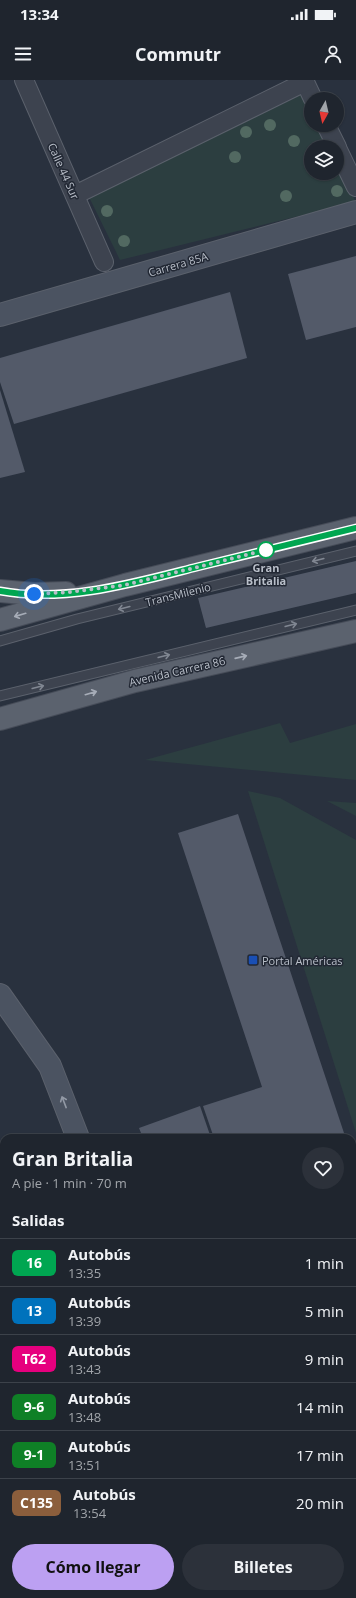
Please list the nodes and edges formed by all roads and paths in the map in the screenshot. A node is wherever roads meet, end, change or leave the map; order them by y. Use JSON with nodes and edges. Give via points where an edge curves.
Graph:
{"nodes":[{"id":1,"x":24,"y":80,"type":"edge"},
{"id":2,"x":305,"y":81,"type":"edge"},
{"id":3,"x":310,"y":92,"type":"edge"},
{"id":4,"x":344,"y":162,"type":"edge"},
{"id":5,"x":356,"y":187,"type":"edge"},
{"id":6,"x":75,"y":195,"type":"junction"},
{"id":7,"x":356,"y":212,"type":"edge"},
{"id":8,"x":104,"y":262,"type":"dead end"},
{"id":9,"x":0,"y":315,"type":"edge"},
{"id":10,"x":356,"y":528,"type":"edge"},
{"id":11,"x":356,"y":551,"type":"edge"},
{"id":12,"x":125,"y":585,"type":"junction"},
{"id":13,"x":0,"y":591,"type":"edge"},
{"id":14,"x":356,"y":610,"type":"edge"},
{"id":15,"x":0,"y":620,"type":"edge"},
{"id":16,"x":356,"y":631,"type":"edge"},
{"id":17,"x":0,"y":641,"type":"edge"},
{"id":18,"x":0,"y":696,"type":"edge"},
{"id":19,"x":0,"y":719,"type":"edge"},
{"id":20,"x":0,"y":995,"type":"edge"},
{"id":21,"x":76,"y":1134,"type":"edge"}],
"edges":[{"from":1,"to":6,"type":"street","name":"Calle 44 Sur"},
{"from":2,"to":3,"type":"street"},
{"from":2,"to":6,"type":"street"},
{"from":4,"to":5,"type":"street"},
{"from":6,"to":8,"type":"street","name":"Calle 44 Sur"},
{"from":7,"to":9,"type":"street","name":"Carrera 85A"},
{"from":10,"to":12,"type":"main road"},
{"from":11,"to":17,"type":"lane","name":"TransMilenio","one_way":true,"via":[[77,619]]},
{"from":12,"to":13,"type":"main road","via":[[34,594]]},
{"from":12,"to":15,"type":"main road","one_way":true},
{"from":18,"to":14,"type":"lane","one_way":true},
{"from":19,"to":16,"type":"main road","name":"Avenida Carrera 86","one_way":true,"via":[[135,681]]},
{"from":21,"to":20,"type":"street","one_way":true,"via":[[50,1066]]}]}
